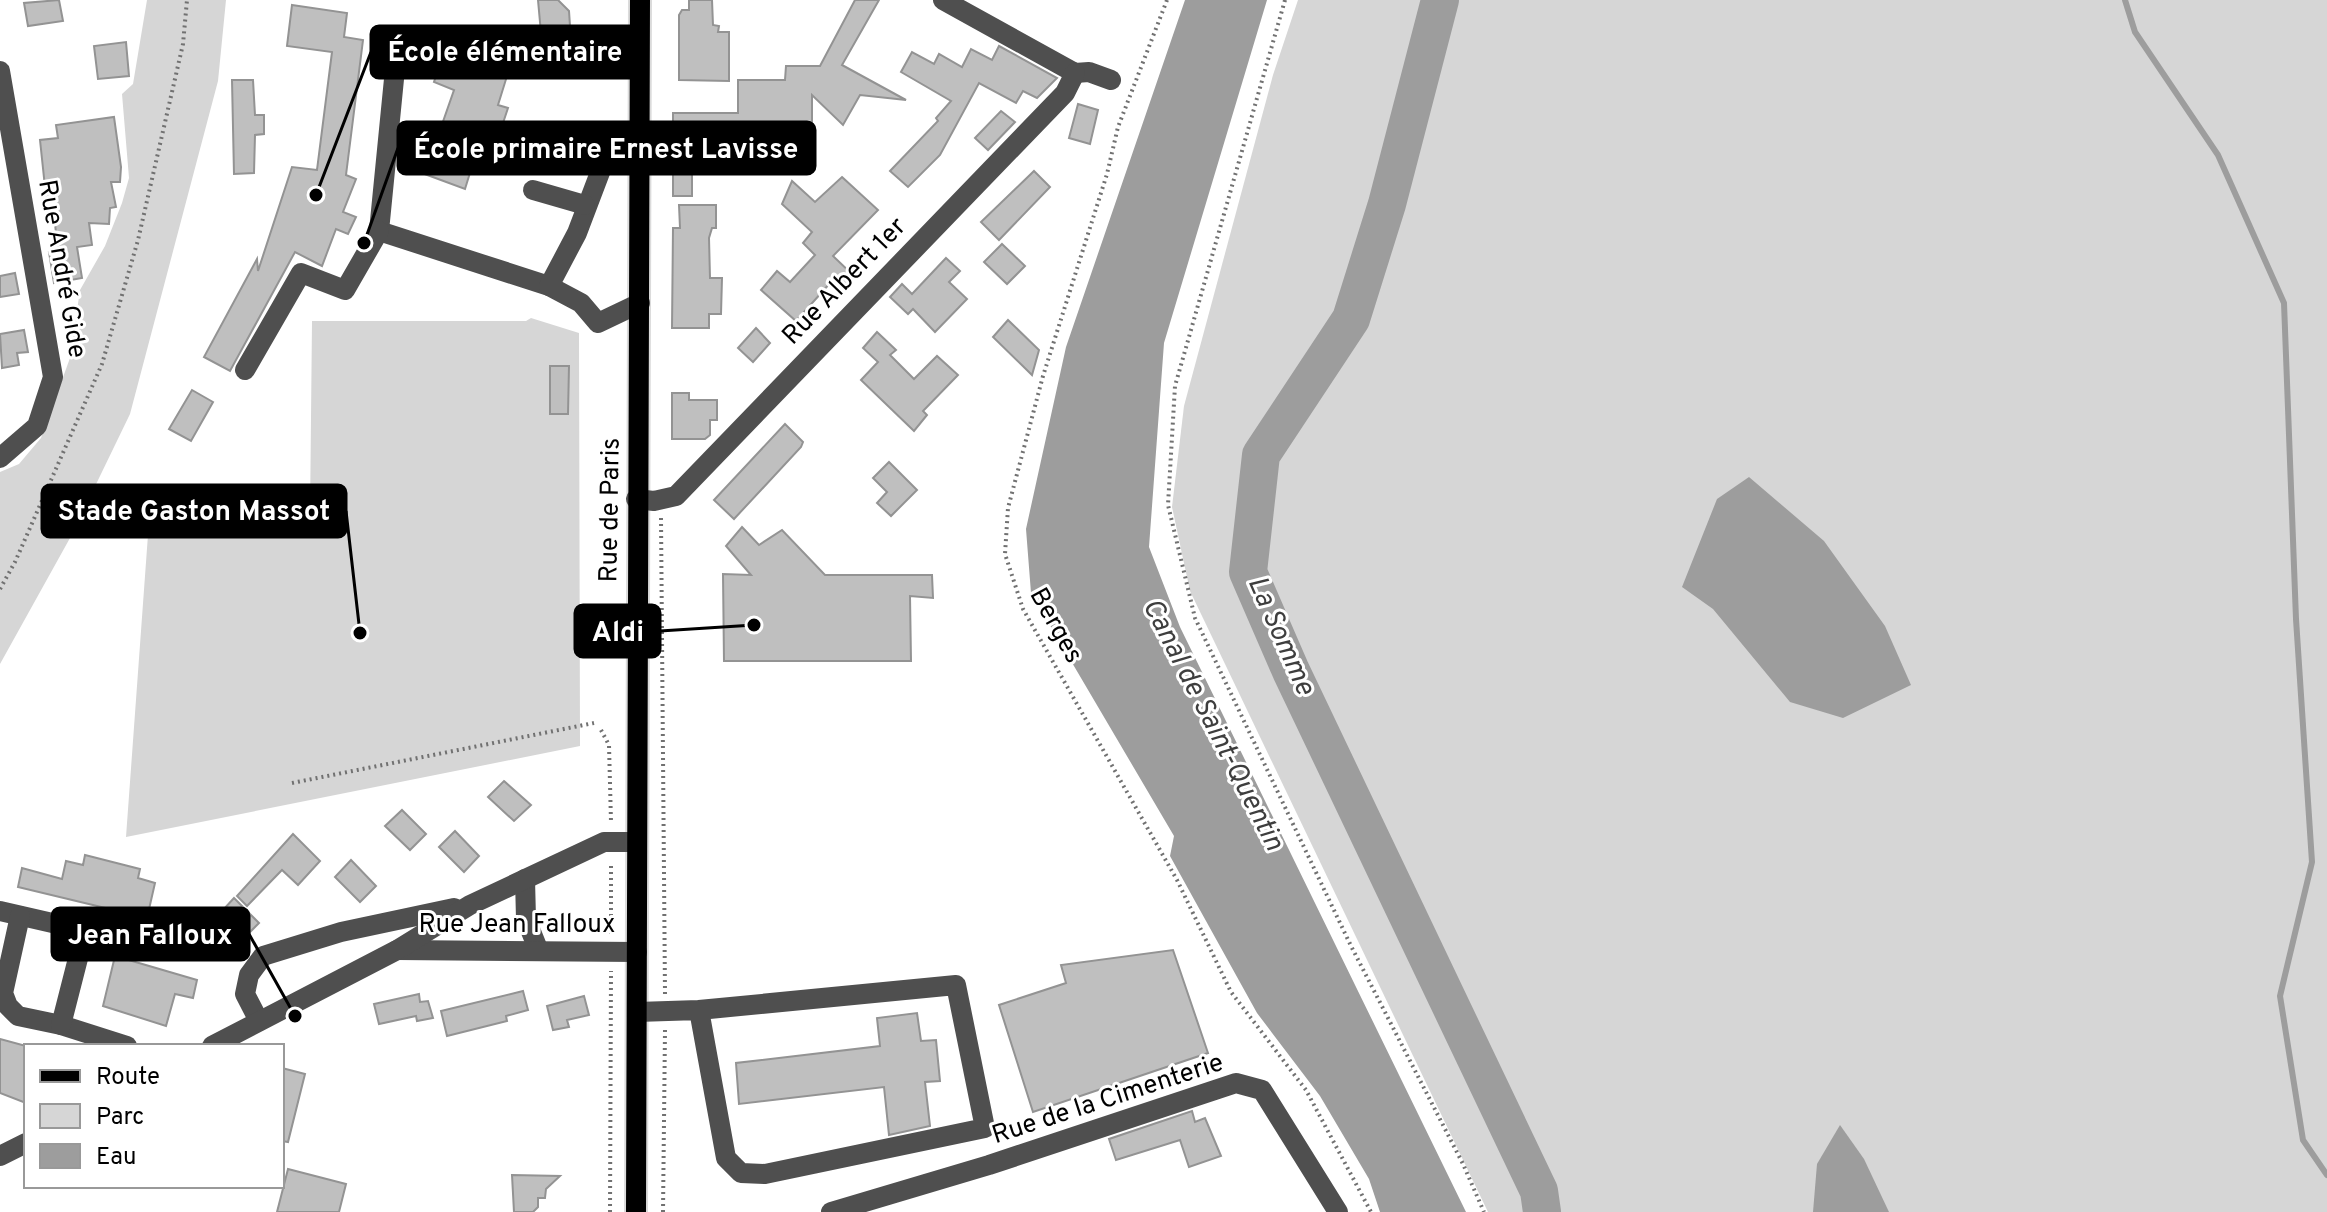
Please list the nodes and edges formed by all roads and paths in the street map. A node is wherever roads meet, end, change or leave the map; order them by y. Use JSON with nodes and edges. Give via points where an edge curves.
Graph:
{"nodes":[{"id":1,"x":187,"y":0,"type":"edge"},
{"id":2,"x":640,"y":0,"type":"edge"},
{"id":3,"x":943,"y":0,"type":"edge"},
{"id":4,"x":1167,"y":0,"type":"edge"},
{"id":5,"x":1285,"y":0,"type":"edge"},
{"id":6,"x":0,"y":71,"type":"edge"},
{"id":7,"x":1075,"y":73,"type":"junction"},
{"id":8,"x":394,"y":79,"type":"dead end"},
{"id":9,"x":1111,"y":80,"type":"dead end"},
{"id":10,"x":607,"y":154,"type":"dead end"},
{"id":11,"x":533,"y":190,"type":"dead end"},
{"id":12,"x":585,"y":205,"type":"junction"},
{"id":13,"x":379,"y":231,"type":"junction"},
{"id":14,"x":549,"y":286,"type":"junction"},
{"id":15,"x":640,"y":303,"type":"junction"},
{"id":16,"x":245,"y":370,"type":"dead end"},
{"id":17,"x":0,"y":458,"type":"edge"},
{"id":18,"x":636,"y":499,"type":"junction"},
{"id":19,"x":661,"y":499,"type":"junction"},
{"id":20,"x":0,"y":589,"type":"edge"},
{"id":21,"x":594,"y":723,"type":"dead end"},
{"id":22,"x":292,"y":783,"type":"dead end"},
{"id":23,"x":636,"y":842,"type":"junction"},
{"id":24,"x":525,"y":879,"type":"junction"},
{"id":25,"x":470,"y":905,"type":"junction"},
{"id":26,"x":10,"y":913,"type":"edge"},
{"id":27,"x":85,"y":931,"type":"junction"},
{"id":28,"x":144,"y":944,"type":"dead end"},
{"id":29,"x":538,"y":949,"type":"junction"},
{"id":30,"x":397,"y":950,"type":"junction"},
{"id":31,"x":637,"y":952,"type":"junction"},
{"id":32,"x":4,"y":1009,"type":"edge"},
{"id":33,"x":699,"y":1010,"type":"junction"},
{"id":34,"x":637,"y":1012,"type":"junction"},
{"id":35,"x":665,"y":1012,"type":"junction"},
{"id":36,"x":259,"y":1021,"type":"junction"},
{"id":37,"x":61,"y":1025,"type":"junction"},
{"id":38,"x":121,"y":1044,"type":"edge"},
{"id":39,"x":216,"y":1044,"type":"edge"},
{"id":40,"x":24,"y":1144,"type":"edge"},
{"id":41,"x":0,"y":1156,"type":"edge"},
{"id":42,"x":636,"y":1212,"type":"edge"},
{"id":43,"x":663,"y":1212,"type":"edge"},
{"id":44,"x":831,"y":1212,"type":"edge"},
{"id":45,"x":1338,"y":1212,"type":"edge"},
{"id":46,"x":1371,"y":1212,"type":"edge"},
{"id":47,"x":1484,"y":1212,"type":"edge"}],
"edges":[{"from":1,"to":20,"type":"path","via":[[183,44],[138,240],[102,364]]},
{"from":2,"to":15,"type":"main road","name":"Rue de Paris"},
{"from":3,"to":7,"type":"street"},
{"from":4,"to":46,"type":"path","name":"Berges","via":[[1118,127],[1043,376],[1008,508],[1005,554],[1023,609],[1177,880],[1231,992],[1306,1090]]},
{"from":5,"to":47,"type":"path","via":[[1175,386],[1168,505],[1195,618]]},
{"from":6,"to":17,"type":"street","name":"Rue André Gide","via":[[53,377],[37,426]]},
{"from":7,"to":9,"type":"street"},
{"from":7,"to":19,"type":"street","name":"Rue Albert 1er","via":[[1065,93],[676,496]]},
{"from":8,"to":13,"type":"street"},
{"from":10,"to":12,"type":"street"},
{"from":11,"to":12,"type":"street"},
{"from":12,"to":14,"type":"street","via":[[577,233]]},
{"from":13,"to":14,"type":"street"},
{"from":13,"to":16,"type":"street","via":[[345,290],[301,273]]},
{"from":14,"to":15,"type":"street","via":[[581,303],[598,323]]},
{"from":15,"to":18,"type":"main road","name":"Rue de Paris"},
{"from":18,"to":19,"type":"street"},
{"from":18,"to":23,"type":"main road","name":"Rue de Paris"},
{"from":19,"to":35,"type":"path"},
{"from":21,"to":22,"type":"path"},
{"from":23,"to":24,"type":"street","name":"Rue Jean Falloux","via":[[604,842]]},
{"from":23,"to":31,"type":"main road","name":"Rue de Paris"},
{"from":24,"to":25,"type":"street","name":"Rue Jean Falloux"},
{"from":24,"to":29,"type":"street","via":[[526,919]]},
{"from":25,"to":30,"type":"street","name":"Rue Jean Falloux"},
{"from":25,"to":36,"type":"street","name":"Rue Jean Falloux","via":[[341,932],[263,956],[249,975],[245,994]]},
{"from":26,"to":27,"type":"street"},
{"from":26,"to":32,"type":"street"},
{"from":27,"to":28,"type":"street"},
{"from":27,"to":37,"type":"street"},
{"from":29,"to":30,"type":"street","name":"Rue Jean Falloux"},
{"from":29,"to":31,"type":"street","name":"Rue Jean Falloux"},
{"from":30,"to":36,"type":"street","name":"Rue Jean Falloux"},
{"from":31,"to":34,"type":"main road","name":"Rue de Paris"},
{"from":32,"to":37,"type":"street"},
{"from":33,"to":33,"type":"street","via":[[726,1158],[741,1173],[765,1174],[985,1128],[956,985]]},
{"from":33,"to":35,"type":"street"},
{"from":34,"to":35,"type":"street"},
{"from":34,"to":42,"type":"main road","name":"Rue de Paris"},
{"from":35,"to":43,"type":"path"},
{"from":36,"to":39,"type":"street","name":"Rue Jean Falloux"},
{"from":37,"to":38,"type":"street"},
{"from":40,"to":41,"type":"street"},
{"from":44,"to":45,"type":"street","name":"Rue de la Cimenterie","via":[[1236,1083],[1262,1090]]}]}
